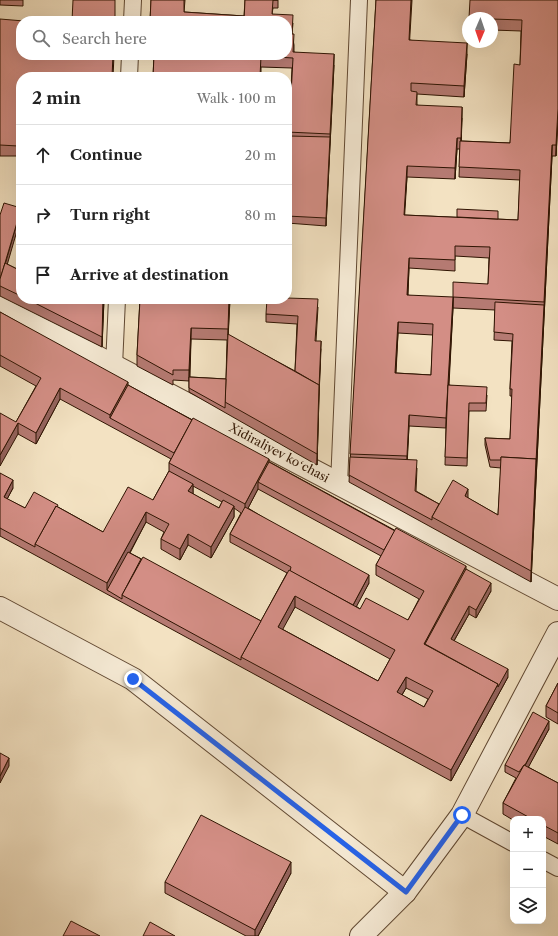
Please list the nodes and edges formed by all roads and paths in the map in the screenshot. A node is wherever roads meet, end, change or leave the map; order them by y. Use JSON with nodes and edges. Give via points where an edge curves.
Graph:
{"nodes":[{"id":1,"x":133,"y":0,"type":"edge"},
{"id":2,"x":359,"y":0,"type":"edge"},
{"id":3,"x":132,"y":16,"type":"edge"},
{"id":4,"x":130,"y":60,"type":"edge"},
{"id":5,"x":129,"y":72,"type":"edge"},
{"id":6,"x":117,"y":304,"type":"edge"},
{"id":7,"x":0,"y":306,"type":"edge"},
{"id":8,"x":114,"y":366,"type":"junction"},
{"id":9,"x":339,"y":485,"type":"junction"},
{"id":10,"x":558,"y":599,"type":"edge"},
{"id":11,"x":0,"y":608,"type":"edge"},
{"id":12,"x":558,"y":633,"type":"edge"},
{"id":13,"x":462,"y":815,"type":"junction"},
{"id":14,"x":510,"y":842,"type":"edge"},
{"id":15,"x":546,"y":862,"type":"edge"},
{"id":16,"x":558,"y":868,"type":"edge"},
{"id":17,"x":406,"y":892,"type":"junction"},
{"id":18,"x":361,"y":936,"type":"edge"}],
"edges":[{"from":1,"to":3,"type":"lane"},
{"from":2,"to":9,"type":"lane"},
{"from":4,"to":5,"type":"lane"},
{"from":6,"to":8,"type":"lane"},
{"from":7,"to":8,"type":"street","name":"Xidiraliyev koʻchasi"},
{"from":8,"to":9,"type":"street","name":"Xidiraliyev koʻchasi"},
{"from":9,"to":10,"type":"street","name":"Xidiraliyev koʻchasi"},
{"from":11,"to":17,"type":"street","via":[[133,679]]},
{"from":12,"to":13,"type":"street"},
{"from":13,"to":14,"type":"lane"},
{"from":13,"to":17,"type":"street"},
{"from":15,"to":16,"type":"lane"},
{"from":17,"to":18,"type":"street"}]}
